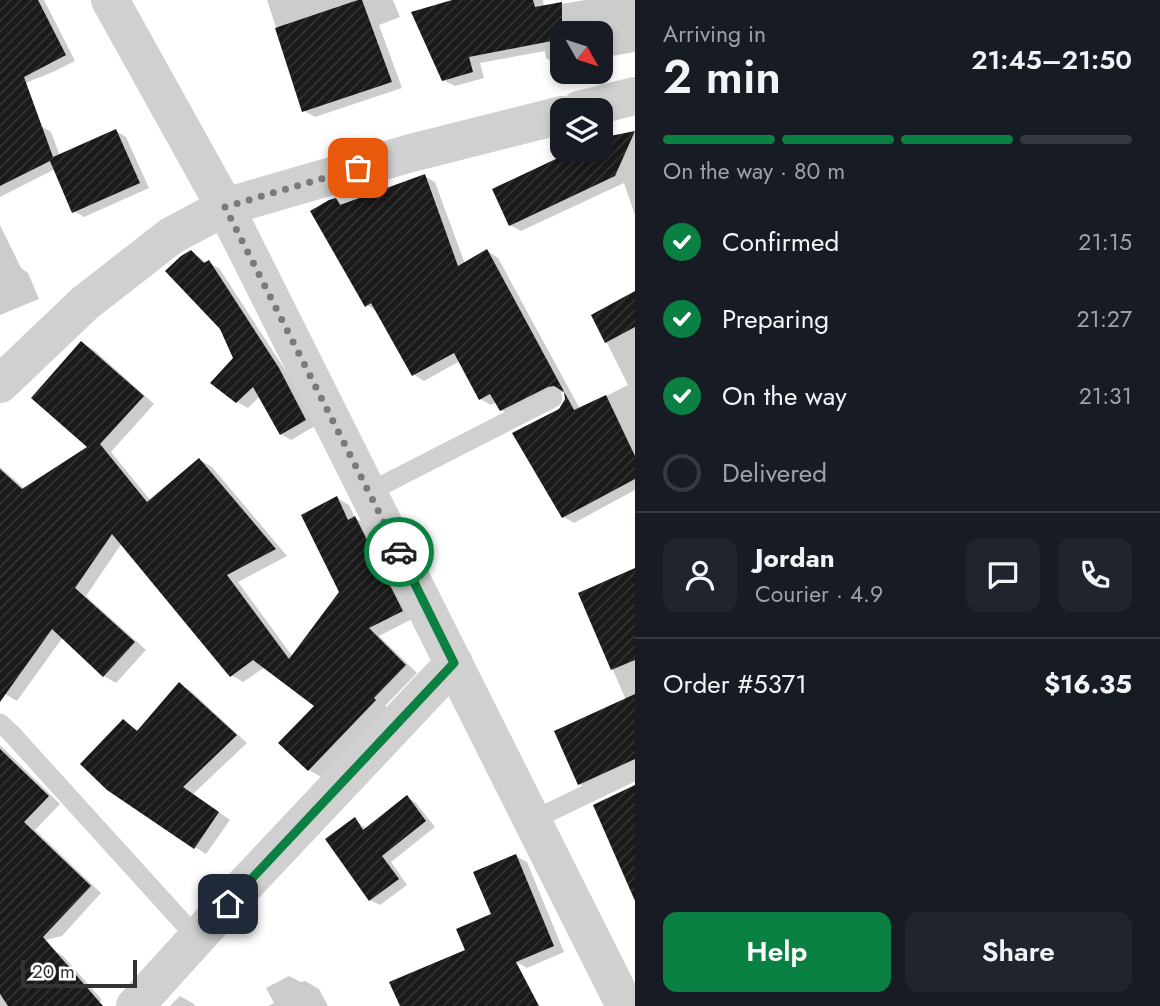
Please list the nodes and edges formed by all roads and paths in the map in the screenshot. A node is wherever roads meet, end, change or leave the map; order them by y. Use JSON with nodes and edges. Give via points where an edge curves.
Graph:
{"nodes":[{"id":1,"x":110,"y":0,"type":"edge"},
{"id":2,"x":635,"y":96,"type":"edge"},
{"id":3,"x":613,"y":102,"type":"edge"},
{"id":4,"x":550,"y":117,"type":"edge"},
{"id":5,"x":225,"y":207,"type":"junction"},
{"id":6,"x":0,"y":384,"type":"edge"},
{"id":7,"x":553,"y":398,"type":"dead end"},
{"id":8,"x":369,"y":492,"type":"junction"},
{"id":9,"x":454,"y":663,"type":"junction"},
{"id":10,"x":0,"y":723,"type":"edge"},
{"id":11,"x":635,"y":771,"type":"edge"},
{"id":12,"x":533,"y":820,"type":"junction"},
{"id":13,"x":197,"y":938,"type":"junction"},
{"id":14,"x":135,"y":1006,"type":"edge"},
{"id":15,"x":625,"y":1006,"type":"edge"}],
"edges":[{"from":1,"to":5,"type":"street"},
{"from":2,"to":3,"type":"street"},
{"from":4,"to":5,"type":"street"},
{"from":5,"to":6,"type":"street","via":[[171,236],[85,303]]},
{"from":5,"to":8,"type":"street"},
{"from":7,"to":8,"type":"lane"},
{"from":8,"to":9,"type":"street"},
{"from":9,"to":12,"type":"street"},
{"from":9,"to":13,"type":"street"},
{"from":10,"to":13,"type":"lane"},
{"from":11,"to":12,"type":"lane"},
{"from":12,"to":15,"type":"street"},
{"from":13,"to":14,"type":"street"}]}
